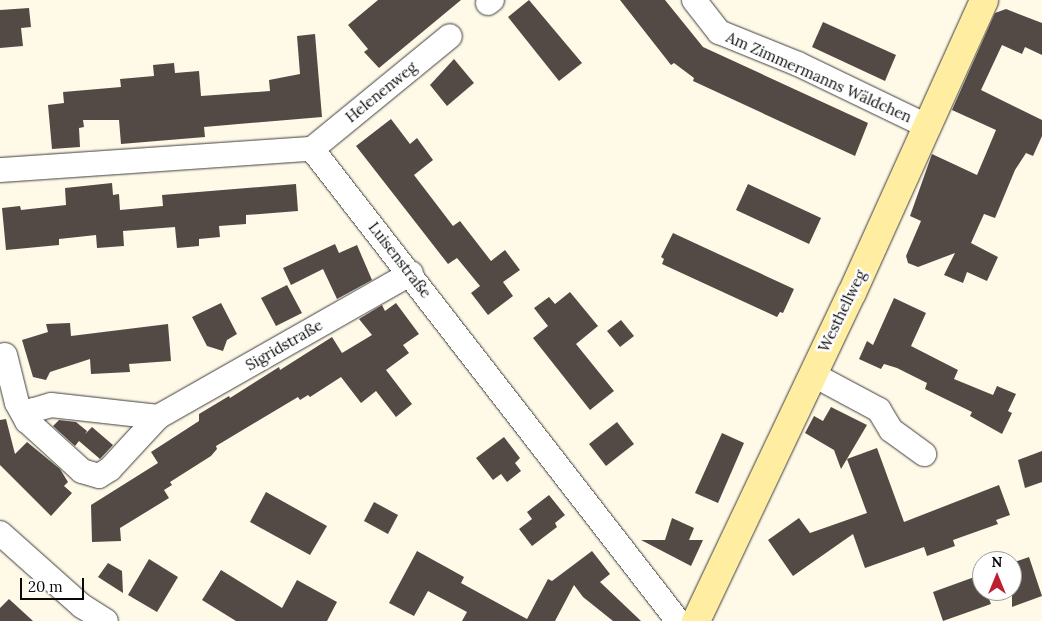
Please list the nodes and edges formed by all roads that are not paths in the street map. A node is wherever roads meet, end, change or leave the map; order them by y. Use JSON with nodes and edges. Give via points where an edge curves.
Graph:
{"nodes":[{"id":1,"x":694,"y":0,"type":"edge"},
{"id":2,"x":984,"y":0,"type":"edge"},
{"id":3,"x":450,"y":36,"type":"dead end"},
{"id":4,"x":927,"y":126,"type":"junction"},
{"id":5,"x":312,"y":148,"type":"junction"},
{"id":6,"x":0,"y":170,"type":"edge"},
{"id":7,"x":411,"y":273,"type":"junction"},
{"id":8,"x":5,"y":354,"type":"dead end"},
{"id":9,"x":812,"y":374,"type":"junction"},
{"id":10,"x":158,"y":417,"type":"junction"},
{"id":11,"x":27,"y":421,"type":"junction"},
{"id":12,"x":924,"y":454,"type":"dead end"},
{"id":13,"x":0,"y":533,"type":"edge"},
{"id":14,"x":78,"y":614,"type":"edge"},
{"id":15,"x":106,"y":621,"type":"edge"},
{"id":16,"x":678,"y":621,"type":"edge"},
{"id":17,"x":696,"y":621,"type":"edge"}],
"edges":[{"from":1,"to":4,"type":"street","name":"Am Zimmermanns Wäldchen","via":[[720,32],[798,64]]},
{"from":2,"to":4,"type":"street","name":"Westhellweg"},
{"from":3,"to":5,"type":"street","name":"Helenenweg"},
{"from":4,"to":9,"type":"street","name":"Westhellweg","via":[[852,294]]},
{"from":5,"to":6,"type":"street"},
{"from":5,"to":7,"type":"street","name":"Luisenstraße"},
{"from":7,"to":10,"type":"street","name":"Sigridstraße"},
{"from":7,"to":16,"type":"street","name":"Luisenstraße"},
{"from":8,"to":11,"type":"street","name":"Sigridstraße","via":[[17,403]]},
{"from":9,"to":12,"type":"street","via":[[879,410],[891,430]]},
{"from":9,"to":17,"type":"street","name":"Westhellweg"},
{"from":10,"to":11,"type":"street","via":[[51,405],[34,410]]},
{"from":10,"to":11,"type":"street","name":"Sigridstraße","via":[[110,469],[98,476],[82,471]]},
{"from":13,"to":14,"type":"street"},
{"from":14,"to":15,"type":"street"}]}
